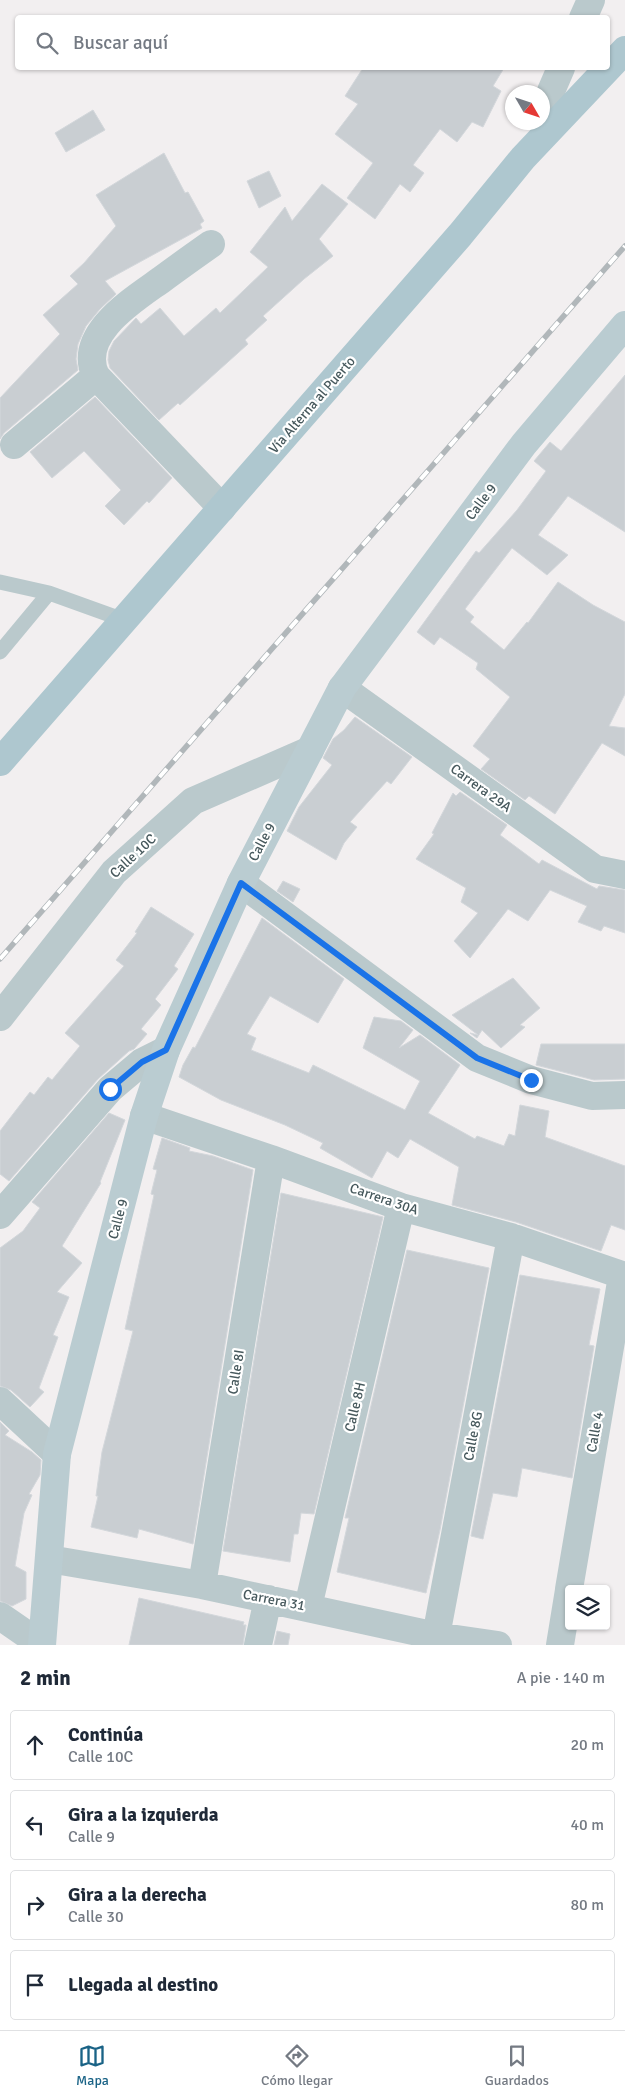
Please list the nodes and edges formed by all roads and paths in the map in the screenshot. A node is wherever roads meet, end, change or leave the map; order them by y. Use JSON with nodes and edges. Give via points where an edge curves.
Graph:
{"nodes":[{"id":1,"x":591,"y":0,"type":"edge"},
{"id":2,"x":584,"y":15,"type":"edge"},
{"id":3,"x":625,"y":50,"type":"edge"},
{"id":4,"x":610,"y":66,"type":"edge"},
{"id":5,"x":560,"y":70,"type":"edge"},
{"id":6,"x":606,"y":70,"type":"edge"},
{"id":7,"x":550,"y":93,"type":"edge"},
{"id":8,"x":535,"y":130,"type":"edge"},
{"id":9,"x":523,"y":158,"type":"junction"},
{"id":10,"x":211,"y":244,"type":"dead end"},
{"id":11,"x":625,"y":325,"type":"edge"},
{"id":12,"x":96,"y":376,"type":"junction"},
{"id":13,"x":14,"y":445,"type":"dead end"},
{"id":14,"x":222,"y":508,"type":"junction"},
{"id":15,"x":0,"y":582,"type":"edge"},
{"id":16,"x":48,"y":593,"type":"junction"},
{"id":17,"x":124,"y":620,"type":"junction"},
{"id":18,"x":0,"y":652,"type":"edge"},
{"id":19,"x":342,"y":688,"type":"junction"},
{"id":20,"x":310,"y":750,"type":"junction"},
{"id":21,"x":0,"y":762,"type":"edge"},
{"id":22,"x":625,"y":875,"type":"edge"},
{"id":23,"x":241,"y":883,"type":"junction"},
{"id":24,"x":0,"y":1017,"type":"edge"},
{"id":25,"x":166,"y":1050,"type":"junction"},
{"id":26,"x":625,"y":1095,"type":"edge"},
{"id":27,"x":144,"y":1116,"type":"junction"},
{"id":28,"x":271,"y":1159,"type":"junction"},
{"id":29,"x":401,"y":1207,"type":"junction"},
{"id":30,"x":0,"y":1215,"type":"edge"},
{"id":31,"x":511,"y":1237,"type":"junction"},
{"id":32,"x":623,"y":1276,"type":"edge"},
{"id":33,"x":0,"y":1401,"type":"edge"},
{"id":34,"x":57,"y":1454,"type":"junction"},
{"id":35,"x":49,"y":1559,"type":"junction"},
{"id":36,"x":202,"y":1585,"type":"junction"},
{"id":37,"x":570,"y":1585,"type":"edge"},
{"id":38,"x":268,"y":1599,"type":"junction"},
{"id":39,"x":308,"y":1607,"type":"junction"},
{"id":40,"x":565,"y":1614,"type":"edge"},
{"id":41,"x":0,"y":1616,"type":"edge"},
{"id":42,"x":377,"y":1635,"type":"edge"},
{"id":43,"x":436,"y":1636,"type":"junction"},
{"id":44,"x":42,"y":1645,"type":"edge"},
{"id":45,"x":258,"y":1645,"type":"edge"},
{"id":46,"x":498,"y":1645,"type":"edge"},
{"id":47,"x":560,"y":1645,"type":"edge"}],
"edges":[{"from":1,"to":2,"type":"street"},
{"from":3,"to":4,"type":"main road","name":"Vía Alterna al Puerto"},
{"from":5,"to":7,"type":"street"},
{"from":6,"to":9,"type":"main road","name":"Vía Alterna al Puerto"},
{"from":8,"to":9,"type":"street"},
{"from":9,"to":14,"type":"main road","name":"Vía Alterna al Puerto"},
{"from":10,"to":12,"type":"street","via":[[118,311],[103,328],[93,349],[91,366]]},
{"from":11,"to":19,"type":"street","name":"Calle 9","via":[[524,444]]},
{"from":12,"to":13,"type":"street"},
{"from":12,"to":14,"type":"street"},
{"from":14,"to":17,"type":"main road","name":"Vía Alterna al Puerto"},
{"from":15,"to":16,"type":"lane"},
{"from":16,"to":17,"type":"lane"},
{"from":16,"to":18,"type":"lane"},
{"from":17,"to":21,"type":"main road","name":"Vía Alterna al Puerto"},
{"from":19,"to":20,"type":"street","name":"Calle 9"},
{"from":19,"to":22,"type":"street","name":"Carrera 29A","via":[[595,869]]},
{"from":20,"to":23,"type":"street","name":"Calle 9"},
{"from":20,"to":24,"type":"street","name":"Calle 10C","via":[[193,801],[114,872]]},
{"from":23,"to":25,"type":"street","name":"Calle 9"},
{"from":23,"to":26,"type":"street","via":[[477,1058],[531,1080],[592,1096]]},
{"from":25,"to":27,"type":"street","name":"Calle 9"},
{"from":25,"to":30,"type":"street","via":[[142,1062],[110,1089]]},
{"from":27,"to":28,"type":"street","name":"Carrera 30A"},
{"from":27,"to":34,"type":"street","name":"Calle 9"},
{"from":28,"to":29,"type":"street","name":"Carrera 30A"},
{"from":28,"to":36,"type":"street","name":"Calle 8I"},
{"from":29,"to":31,"type":"street","name":"Carrera 30A"},
{"from":29,"to":39,"type":"street","name":"Calle 8H"},
{"from":31,"to":32,"type":"street","name":"Carrera 30A"},
{"from":31,"to":43,"type":"street","name":"Calle 8G"},
{"from":32,"to":37,"type":"street","name":"Calle 4"},
{"from":33,"to":34,"type":"street"},
{"from":34,"to":35,"type":"street","name":"Calle 9"},
{"from":35,"to":36,"type":"street","name":"Carrera 31"},
{"from":35,"to":44,"type":"street","name":"Calle 9"},
{"from":36,"to":38,"type":"street","name":"Carrera 31"},
{"from":38,"to":39,"type":"street","name":"Carrera 31"},
{"from":38,"to":45,"type":"street"},
{"from":39,"to":42,"type":"street","name":"Carrera 31"},
{"from":40,"to":47,"type":"street","name":"Calle 4"},
{"from":41,"to":44,"type":"street"},
{"from":42,"to":43,"type":"street","name":"Carrera 31"},
{"from":43,"to":46,"type":"street","name":"Carrera 31"}]}
